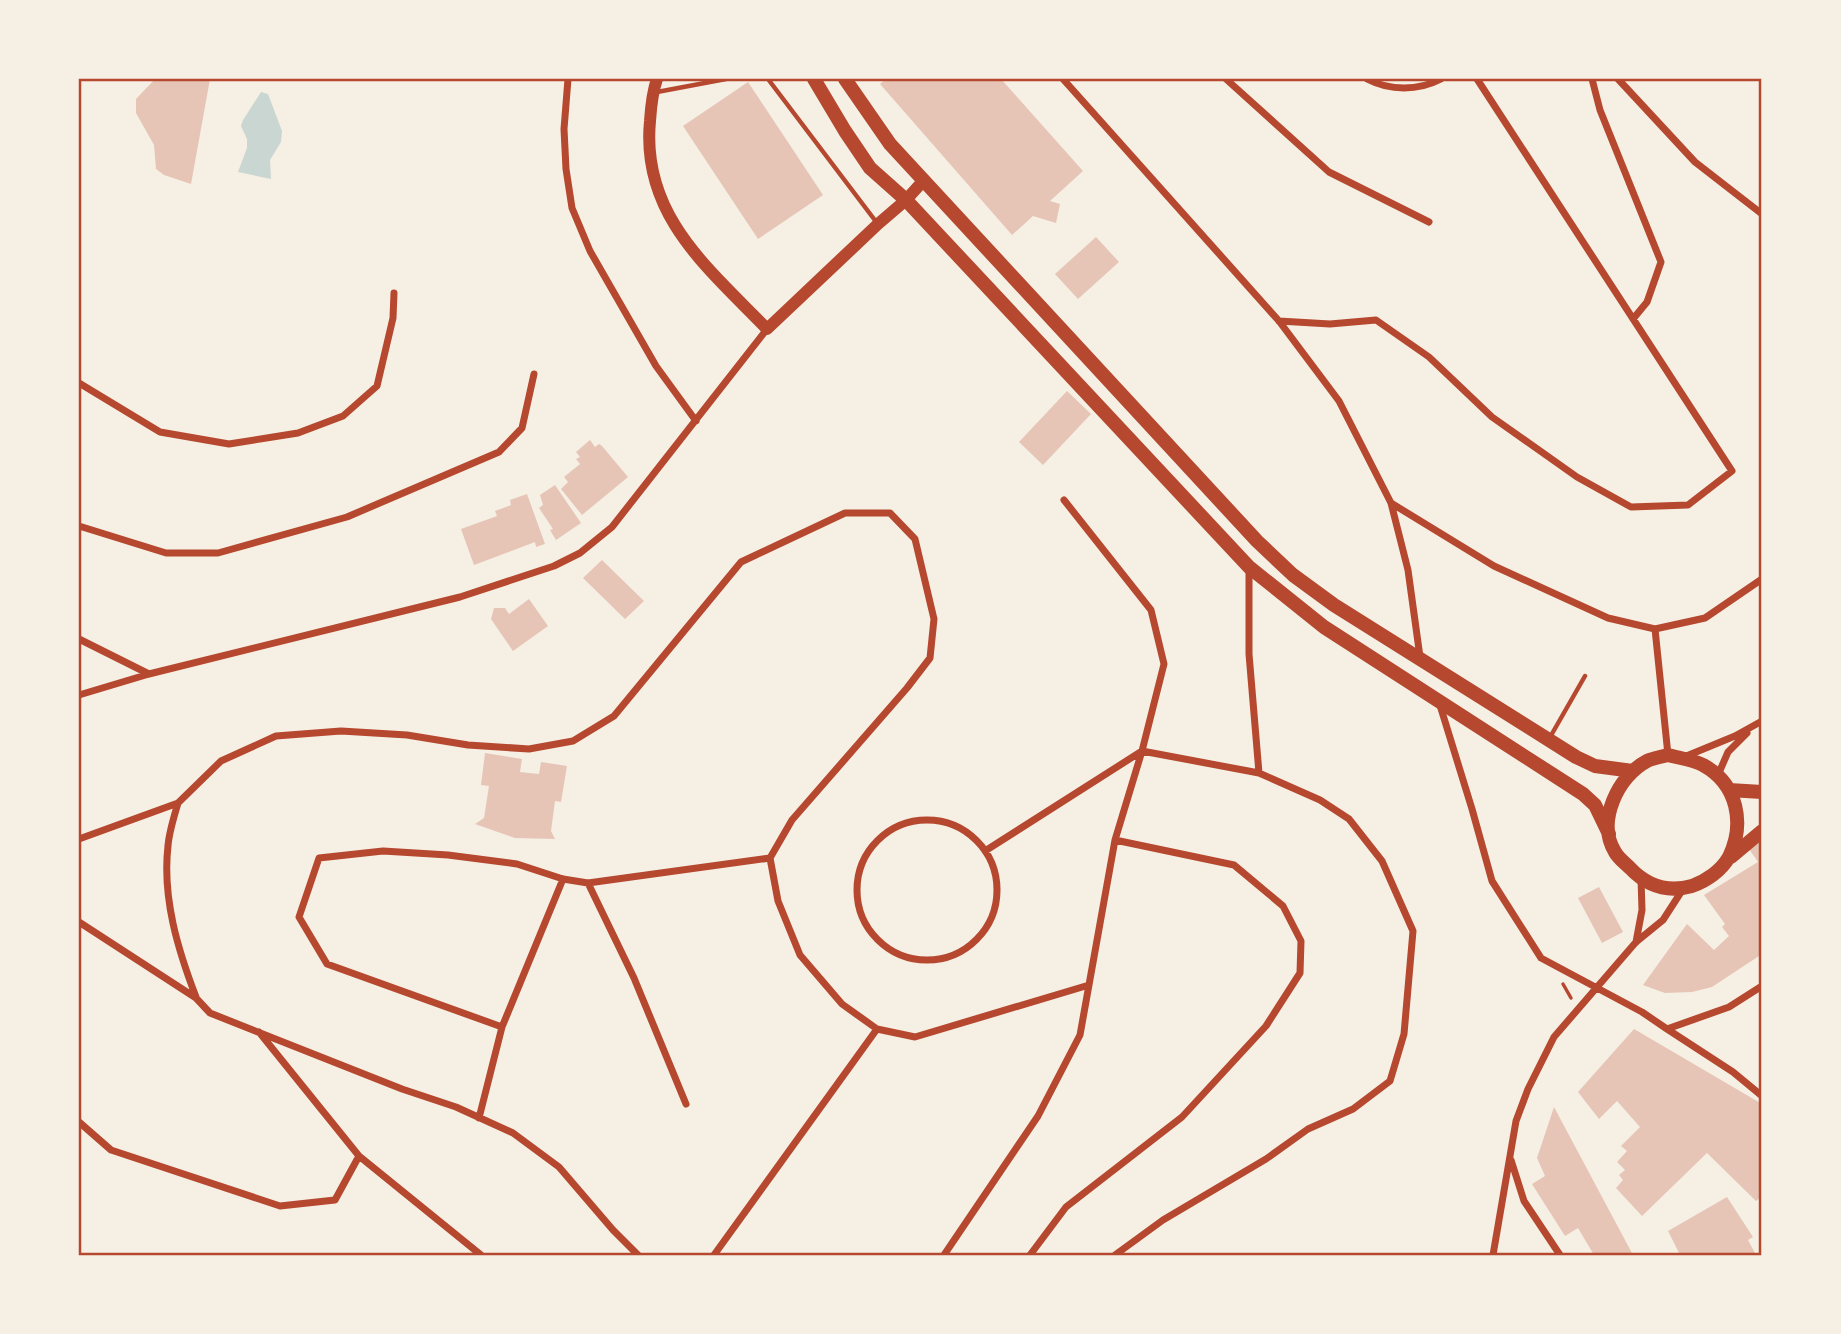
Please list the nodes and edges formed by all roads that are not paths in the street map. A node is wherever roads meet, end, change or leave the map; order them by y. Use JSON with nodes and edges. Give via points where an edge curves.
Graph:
{"nodes":[{"id":1,"x":568,"y":79,"type":"edge"},
{"id":2,"x":657,"y":79,"type":"edge"},
{"id":3,"x":726,"y":79,"type":"edge"},
{"id":4,"x":768,"y":79,"type":"edge"},
{"id":5,"x":814,"y":79,"type":"edge"},
{"id":6,"x":845,"y":79,"type":"edge"},
{"id":7,"x":1063,"y":79,"type":"edge"},
{"id":8,"x":1226,"y":79,"type":"edge"},
{"id":9,"x":1367,"y":79,"type":"edge"},
{"id":10,"x":1441,"y":79,"type":"edge"},
{"id":11,"x":1477,"y":79,"type":"edge"},
{"id":12,"x":1592,"y":79,"type":"edge"},
{"id":13,"x":1618,"y":79,"type":"edge"},
{"id":14,"x":652,"y":93,"type":"junction"},
{"id":15,"x":924,"y":180,"type":"junction"},
{"id":16,"x":906,"y":200,"type":"junction"},
{"id":17,"x":1762,"y":214,"type":"edge"},
{"id":18,"x":1429,"y":222,"type":"dead end"},
{"id":19,"x":878,"y":223,"type":"junction"},
{"id":20,"x":394,"y":293,"type":"dead end"},
{"id":21,"x":1633,"y":319,"type":"junction"},
{"id":22,"x":1279,"y":321,"type":"junction"},
{"id":23,"x":767,"y":329,"type":"junction"},
{"id":24,"x":534,"y":374,"type":"dead end"},
{"id":25,"x":79,"y":383,"type":"edge"},
{"id":26,"x":696,"y":421,"type":"junction"},
{"id":27,"x":1064,"y":500,"type":"dead end"},
{"id":28,"x":1391,"y":503,"type":"junction"},
{"id":29,"x":79,"y":526,"type":"edge"},
{"id":30,"x":1249,"y":567,"type":"junction"},
{"id":31,"x":1762,"y":579,"type":"edge"},
{"id":32,"x":1656,"y":629,"type":"junction"},
{"id":33,"x":79,"y":639,"type":"edge"},
{"id":34,"x":1420,"y":660,"type":"junction"},
{"id":35,"x":149,"y":674,"type":"junction"},
{"id":36,"x":1585,"y":677,"type":"dead end"},
{"id":37,"x":79,"y":695,"type":"edge"},
{"id":38,"x":1438,"y":702,"type":"junction"},
{"id":39,"x":1762,"y":721,"type":"edge"},
{"id":40,"x":1754,"y":726,"type":"junction"},
{"id":41,"x":1549,"y":740,"type":"junction"},
{"id":42,"x":1142,"y":751,"type":"junction"},
{"id":43,"x":1674,"y":757,"type":"junction"},
{"id":44,"x":1633,"y":771,"type":"junction"},
{"id":45,"x":1258,"y":773,"type":"junction"},
{"id":46,"x":1718,"y":775,"type":"junction"},
{"id":47,"x":1729,"y":790,"type":"junction"},
{"id":48,"x":1762,"y":792,"type":"edge"},
{"id":49,"x":177,"y":803,"type":"junction"},
{"id":50,"x":1762,"y":831,"type":"edge"},
{"id":51,"x":1609,"y":834,"type":"junction"},
{"id":52,"x":79,"y":839,"type":"edge"},
{"id":53,"x":1115,"y":839,"type":"junction"},
{"id":54,"x":985,"y":851,"type":"junction"},
{"id":55,"x":770,"y":858,"type":"junction"},
{"id":56,"x":1727,"y":860,"type":"junction"},
{"id":57,"x":563,"y":879,"type":"junction"},
{"id":58,"x":1641,"y":879,"type":"junction"},
{"id":59,"x":588,"y":883,"type":"junction"},
{"id":60,"x":1683,"y":888,"type":"junction"},
{"id":61,"x":79,"y":922,"type":"edge"},
{"id":62,"x":1636,"y":942,"type":"junction"},
{"id":63,"x":1088,"y":985,"type":"junction"},
{"id":64,"x":1762,"y":986,"type":"edge"},
{"id":65,"x":197,"y":998,"type":"junction"},
{"id":66,"x":502,"y":1027,"type":"junction"},
{"id":67,"x":1667,"y":1028,"type":"junction"},
{"id":68,"x":877,"y":1029,"type":"junction"},
{"id":69,"x":258,"y":1031,"type":"junction"},
{"id":70,"x":1762,"y":1096,"type":"edge"},
{"id":71,"x":686,"y":1104,"type":"dead end"},
{"id":72,"x":479,"y":1118,"type":"junction"},
{"id":73,"x":79,"y":1122,"type":"edge"},
{"id":74,"x":359,"y":1156,"type":"junction"},
{"id":75,"x":1510,"y":1157,"type":"junction"},
{"id":76,"x":481,"y":1255,"type":"edge"},
{"id":77,"x":638,"y":1255,"type":"edge"},
{"id":78,"x":714,"y":1255,"type":"edge"},
{"id":79,"x":944,"y":1255,"type":"edge"},
{"id":80,"x":1030,"y":1255,"type":"edge"},
{"id":81,"x":1115,"y":1255,"type":"edge"},
{"id":82,"x":1493,"y":1255,"type":"edge"},
{"id":83,"x":1560,"y":1255,"type":"edge"}],
"edges":[{"from":1,"to":26,"type":"street","via":[[564,129],[572,208],[590,251],[656,366]]},
{"from":2,"to":14,"type":"street"},
{"from":3,"to":14,"type":"lane"},
{"from":4,"to":19,"type":"lane"},
{"from":5,"to":16,"type":"main road","via":[[870,168]]},
{"from":6,"to":15,"type":"main road","via":[[890,144]]},
{"from":7,"to":22,"type":"street"},
{"from":8,"to":18,"type":"street","via":[[1329,172]]},
{"from":9,"to":10,"type":"street","via":[[1405,89]]},
{"from":11,"to":21,"type":"street"},
{"from":12,"to":21,"type":"street","via":[[1661,262],[1647,302]]},
{"from":13,"to":17,"type":"street","via":[[1696,162]]},
{"from":14,"to":23,"type":"street","via":[[651,173],[665,210],[688,247]]},
{"from":15,"to":16,"type":"street"},
{"from":15,"to":34,"type":"main road","via":[[1256,541],[1334,605]]},
{"from":16,"to":19,"type":"street"},
{"from":16,"to":30,"type":"main road"},
{"from":19,"to":23,"type":"street"},
{"from":20,"to":25,"type":"street","via":[[393,318],[377,386],[343,416],[298,433],[229,444],[160,432]]},
{"from":21,"to":22,"type":"street","via":[[1732,471],[1688,505],[1631,507],[1577,477],[1492,417],[1429,357],[1376,320],[1330,324]]},
{"from":22,"to":28,"type":"street","via":[[1339,401]]},
{"from":23,"to":26,"type":"street"},
{"from":24,"to":29,"type":"street","via":[[522,428],[499,452],[347,517],[218,554],[166,554]]},
{"from":26,"to":35,"type":"street","via":[[612,527],[580,554],[460,597]]},
{"from":27,"to":42,"type":"street","via":[[1151,610],[1164,664]]},
{"from":28,"to":32,"type":"street","via":[[1494,566],[1608,618]]},
{"from":28,"to":34,"type":"street","via":[[1408,570]]},
{"from":30,"to":38,"type":"main road","via":[[1324,627]]},
{"from":30,"to":45,"type":"street","via":[[1249,654]]},
{"from":31,"to":32,"type":"street","via":[[1705,618]]},
{"from":32,"to":43,"type":"street"},
{"from":33,"to":35,"type":"street"},
{"from":34,"to":41,"type":"main road"},
{"from":35,"to":37,"type":"street"},
{"from":36,"to":41,"type":"lane"},
{"from":38,"to":51,"type":"main road","via":[[1583,794],[1595,805]]},
{"from":38,"to":67,"type":"street","via":[[1492,881],[1541,958]]},
{"from":39,"to":40,"type":"street"},
{"from":40,"to":43,"type":"street"},
{"from":40,"to":46,"type":"street","via":[[1728,752]]},
{"from":41,"to":44,"type":"main road","via":[[1595,766]]},
{"from":42,"to":45,"type":"street"},
{"from":42,"to":53,"type":"street"},
{"from":42,"to":54,"type":"street"},
{"from":43,"to":44,"type":"main road","via":[[1647,761]]},
{"from":43,"to":46,"type":"main road","via":[[1703,765]]},
{"from":44,"to":51,"type":"main road","via":[[1609,809]]},
{"from":45,"to":81,"type":"street","via":[[1320,800],[1349,819],[1382,862],[1413,931],[1405,1034],[1390,1081],[1381,1088],[1163,1220]]},
{"from":46,"to":47,"type":"main road"},
{"from":47,"to":48,"type":"main road"},
{"from":47,"to":56,"type":"main road","via":[[1738,820],[1737,838]]},
{"from":49,"to":52,"type":"street"},
{"from":49,"to":55,"type":"street","via":[[221,761],[276,736],[341,731],[529,749],[573,741],[614,716],[741,562],[845,513],[890,513],[915,539],[934,619],[930,658],[792,820]]},
{"from":49,"to":65,"type":"street","via":[[168,846],[167,891],[181,957]]},
{"from":50,"to":56,"type":"main road"},
{"from":51,"to":58,"type":"main road","via":[[1614,852]]},
{"from":53,"to":63,"type":"street"},
{"from":53,"to":80,"type":"street","via":[[1234,864],[1283,906],[1301,941],[1300,973],[1266,1026],[1182,1116],[1066,1207]]},
{"from":54,"to":54,"type":"street","via":[[969,834],[937,821],[903,824],[883,835],[867,852],[858,873],[860,908],[875,938],[916,960],[939,960],[960,952],[979,937],[991,918],[997,895],[995,872]]},
{"from":55,"to":59,"type":"street"},
{"from":55,"to":68,"type":"street","via":[[778,901],[800,955],[842,1004]]},
{"from":56,"to":60,"type":"main road","via":[[1711,877]]},
{"from":57,"to":59,"type":"street"},
{"from":57,"to":66,"type":"street"},
{"from":57,"to":66,"type":"street","via":[[517,864],[448,855],[383,851],[319,858],[299,917],[327,964]]},
{"from":58,"to":60,"type":"main road","via":[[1665,889]]},
{"from":58,"to":62,"type":"street"},
{"from":59,"to":71,"type":"street","via":[[634,978]]},
{"from":60,"to":62,"type":"street","via":[[1663,920]]},
{"from":61,"to":65,"type":"street"},
{"from":62,"to":75,"type":"street","via":[[1576,1005],[1554,1037],[1516,1121]]},
{"from":63,"to":68,"type":"street","via":[[915,1037]]},
{"from":63,"to":79,"type":"street","via":[[1080,1035],[1038,1116]]},
{"from":64,"to":67,"type":"street","via":[[1729,1007]]},
{"from":65,"to":69,"type":"street","via":[[210,1013]]},
{"from":66,"to":72,"type":"street"},
{"from":67,"to":70,"type":"street"},
{"from":68,"to":78,"type":"street"},
{"from":69,"to":72,"type":"street"},
{"from":69,"to":74,"type":"street"},
{"from":72,"to":77,"type":"street","via":[[513,1133],[559,1167]]},
{"from":73,"to":74,"type":"street","via":[[111,1150],[280,1206],[335,1200]]},
{"from":74,"to":76,"type":"street"},
{"from":75,"to":82,"type":"street"},
{"from":75,"to":83,"type":"street","via":[[1524,1201]]}]}
